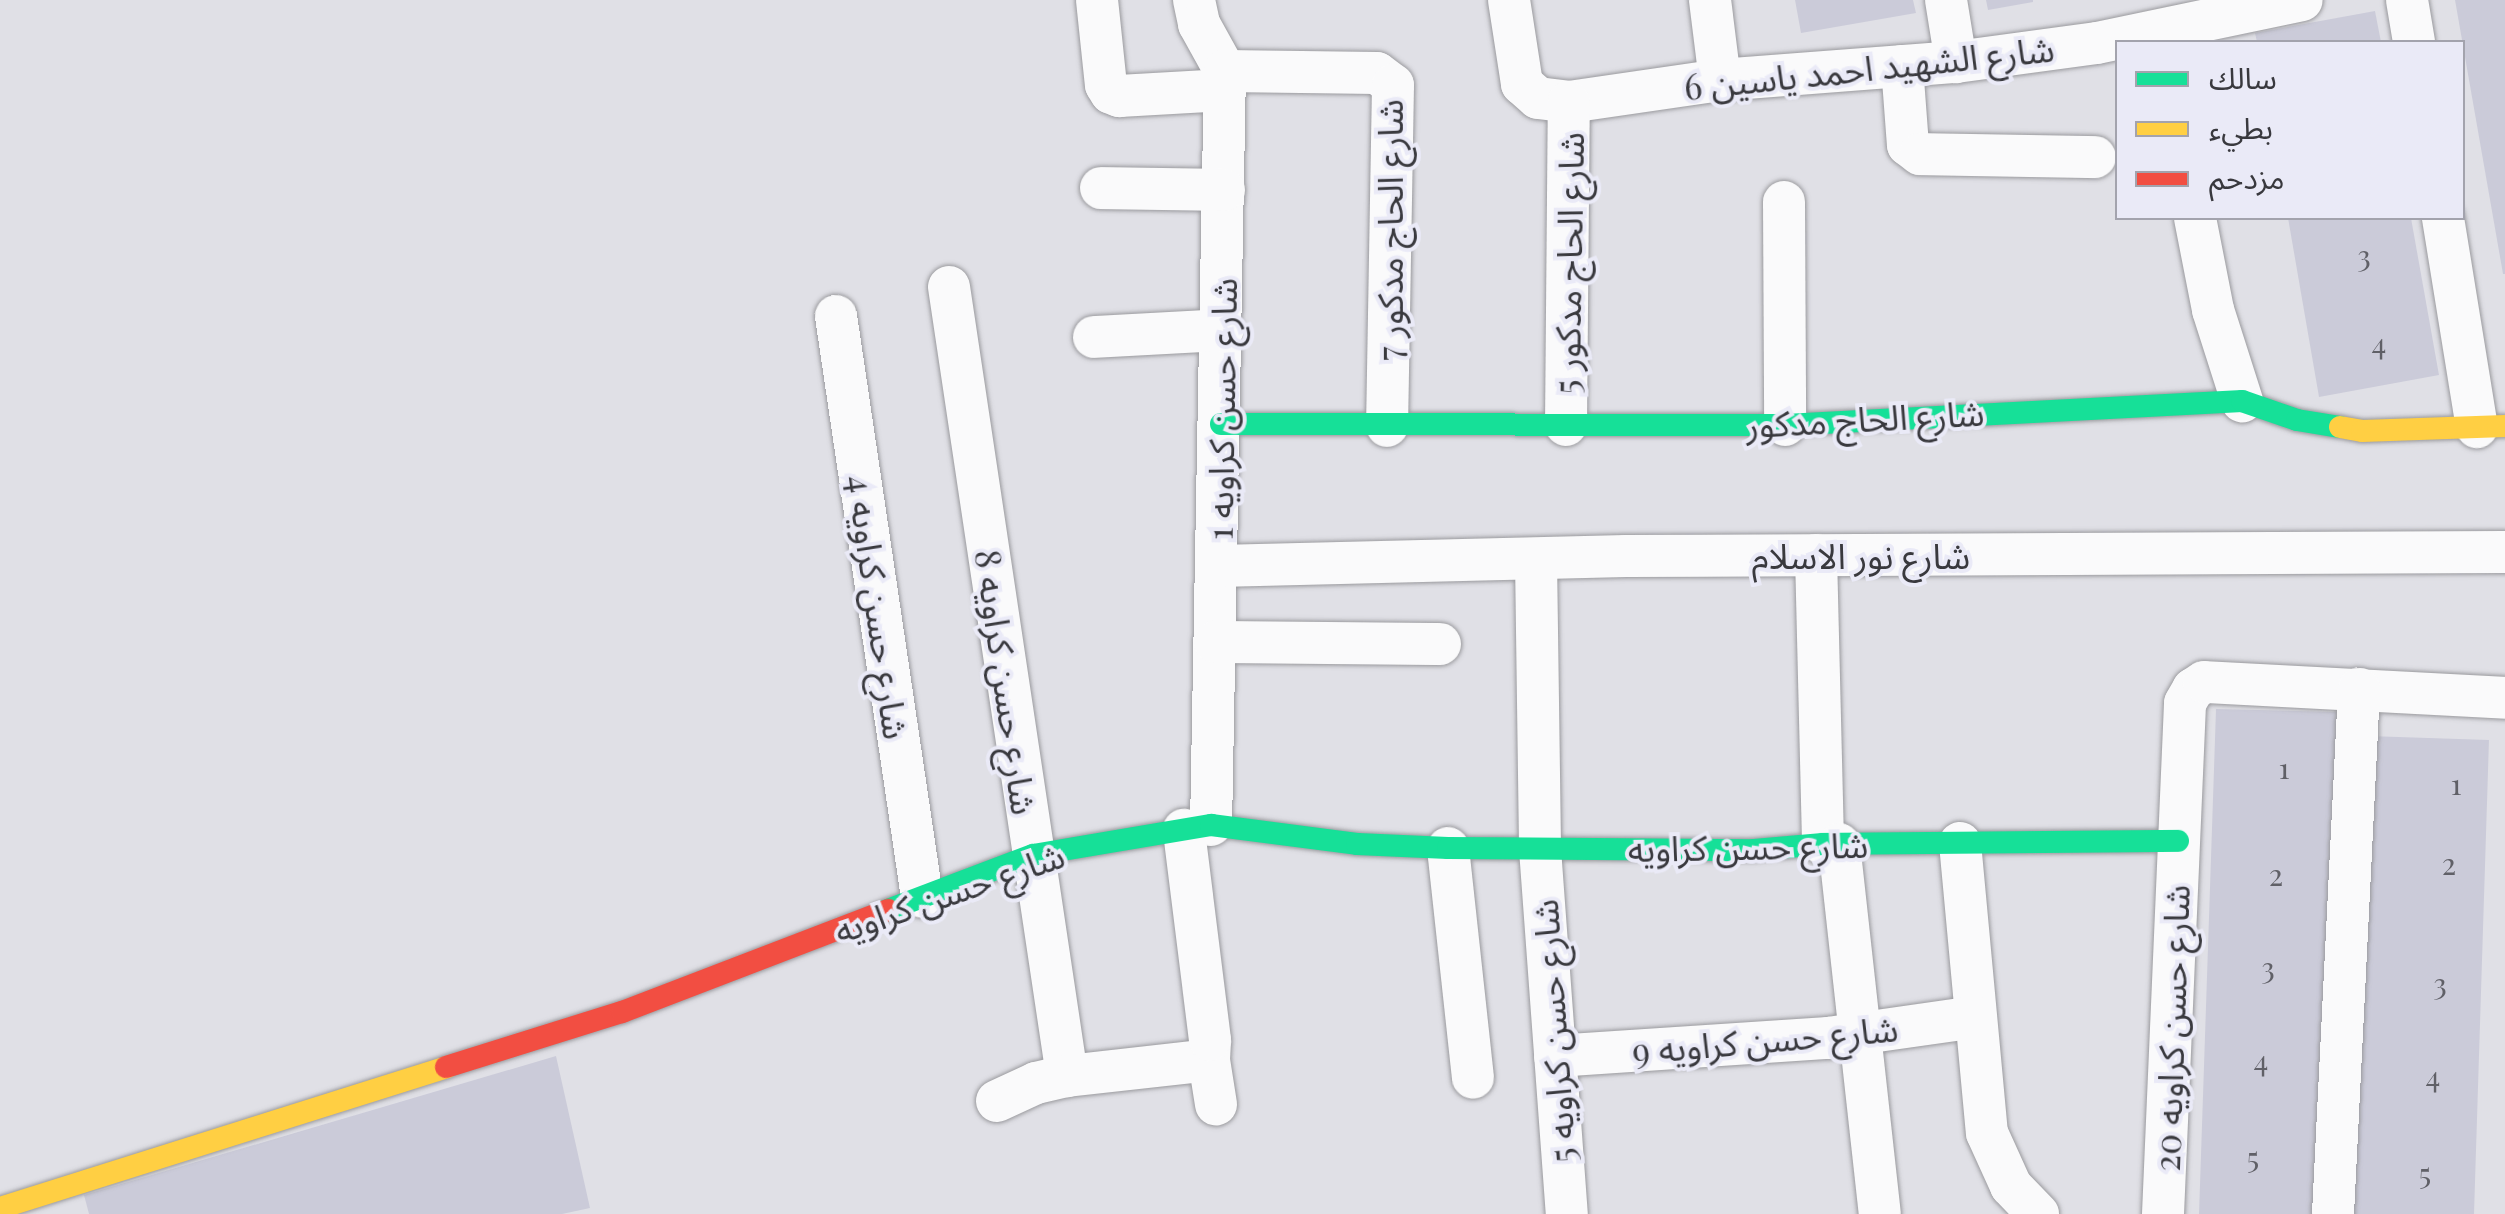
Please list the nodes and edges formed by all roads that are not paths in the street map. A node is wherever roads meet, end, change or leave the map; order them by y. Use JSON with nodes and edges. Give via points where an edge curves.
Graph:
{"nodes":[{"id":1,"x":1098,"y":0,"type":"edge"},
{"id":2,"x":1194,"y":0,"type":"edge"},
{"id":3,"x":1509,"y":0,"type":"edge"},
{"id":4,"x":1710,"y":0,"type":"edge"},
{"id":5,"x":1946,"y":0,"type":"edge"},
{"id":6,"x":2302,"y":0,"type":"edge"},
{"id":7,"x":2407,"y":0,"type":"edge"},
{"id":8,"x":2191,"y":22,"type":"edge"},
{"id":9,"x":2414,"y":40,"type":"edge"},
{"id":10,"x":1956,"y":62,"type":"junction"},
{"id":11,"x":1902,"y":66,"type":"junction"},
{"id":12,"x":1225,"y":80,"type":"junction"},
{"id":13,"x":1720,"y":80,"type":"junction"},
{"id":14,"x":1569,"y":102,"type":"junction"},
{"id":15,"x":2096,"y":157,"type":"dead end"},
{"id":16,"x":1101,"y":188,"type":"dead end"},
{"id":17,"x":1224,"y":190,"type":"junction"},
{"id":18,"x":1784,"y":202,"type":"dead end"},
{"id":19,"x":2195,"y":220,"type":"edge"},
{"id":20,"x":2443,"y":220,"type":"edge"},
{"id":21,"x":948,"y":287,"type":"dead end"},
{"id":22,"x":836,"y":316,"type":"dead end"},
{"id":23,"x":1222,"y":330,"type":"junction"},
{"id":24,"x":1094,"y":337,"type":"dead end"},
{"id":25,"x":2242,"y":400,"type":"junction"},
{"id":26,"x":1221,"y":424,"type":"junction"},
{"id":27,"x":1785,"y":425,"type":"junction"},
{"id":28,"x":1387,"y":426,"type":"junction"},
{"id":29,"x":1566,"y":426,"type":"junction"},
{"id":30,"x":2491,"y":427,"type":"edge"},
{"id":31,"x":2505,"y":552,"type":"edge"},
{"id":32,"x":1816,"y":556,"type":"junction"},
{"id":33,"x":1536,"y":559,"type":"junction"},
{"id":34,"x":1218,"y":566,"type":"junction"},
{"id":35,"x":1215,"y":642,"type":"junction"},
{"id":36,"x":1440,"y":644,"type":"dead end"},
{"id":37,"x":2360,"y":689,"type":"junction"},
{"id":38,"x":2505,"y":698,"type":"edge"},
{"id":39,"x":1198,"y":827,"type":"junction"},
{"id":40,"x":2178,"y":842,"type":"junction"},
{"id":41,"x":1960,"y":843,"type":"junction"},
{"id":42,"x":1831,"y":844,"type":"junction"},
{"id":43,"x":1448,"y":848,"type":"junction"},
{"id":44,"x":1540,"y":849,"type":"junction"},
{"id":45,"x":1033,"y":855,"type":"junction"},
{"id":46,"x":922,"y":897,"type":"junction"},
{"id":47,"x":1975,"y":1017,"type":"junction"},
{"id":48,"x":1857,"y":1034,"type":"junction"},
{"id":49,"x":1556,"y":1056,"type":"junction"},
{"id":50,"x":1209,"y":1060,"type":"junction"},
{"id":51,"x":1067,"y":1076,"type":"junction"},
{"id":52,"x":1473,"y":1078,"type":"dead end"},
{"id":53,"x":997,"y":1101,"type":"dead end"},
{"id":54,"x":1216,"y":1104,"type":"dead end"},
{"id":55,"x":0,"y":1208,"type":"edge"},
{"id":56,"x":1567,"y":1214,"type":"edge"},
{"id":57,"x":1880,"y":1214,"type":"edge"},
{"id":58,"x":2038,"y":1214,"type":"edge"},
{"id":59,"x":2163,"y":1214,"type":"edge"},
{"id":60,"x":2333,"y":1214,"type":"edge"}],
"edges":[{"from":1,"to":12,"type":"street","via":[[1111,93]]},
{"from":2,"to":12,"type":"street","name":"شارع حسن كراويه 1"},
{"from":3,"to":14,"type":"street","name":"شارع الشهيد احمد ياسين 6","via":[[1522,84],[1538,98]]},
{"from":4,"to":13,"type":"street"},
{"from":5,"to":10,"type":"street"},
{"from":6,"to":8,"type":"street","name":"شارع الشهيد احمد ياسين 6"},
{"from":7,"to":9,"type":"street"},
{"from":8,"to":10,"type":"street","name":"شارع الشهيد احمد ياسين 6"},
{"from":10,"to":11,"type":"street","name":"شارع الشهيد احمد ياسين 6"},
{"from":11,"to":13,"type":"street","name":"شارع الشهيد احمد ياسين 6"},
{"from":11,"to":15,"type":"street","via":[[1908,145],[1920,154]]},
{"from":12,"to":17,"type":"street","name":"شارع حسن كراويه 1"},
{"from":12,"to":28,"type":"street","name":"شارع الحاج مدكور 7","via":[[1377,73],[1393,85]]},
{"from":13,"to":14,"type":"street","name":"شارع الشهيد احمد ياسين 6"},
{"from":14,"to":29,"type":"street","name":"شارع الحاج مدكور 5"},
{"from":16,"to":17,"type":"street"},
{"from":17,"to":23,"type":"street","name":"شارع حسن كراويه 1"},
{"from":18,"to":27,"type":"street"},
{"from":19,"to":25,"type":"street","via":[[2213,310]]},
{"from":20,"to":30,"type":"street"},
{"from":21,"to":45,"type":"street","name":"شارع حسن كراويه 8"},
{"from":22,"to":46,"type":"street","name":"شارع حسن كراويه 4"},
{"from":23,"to":24,"type":"street"},
{"from":23,"to":26,"type":"street","name":"شارع حسن كراويه 1"},
{"from":25,"to":27,"type":"street","name":"شارع الحاج مدكور"},
{"from":25,"to":30,"type":"street","name":"شارع الحاج مدكور","via":[[2297,420],[2362,430]]},
{"from":26,"to":28,"type":"street","name":"شارع الحاج مدكور"},
{"from":26,"to":34,"type":"street","name":"شارع حسن كراويه 1"},
{"from":27,"to":29,"type":"street","name":"شارع الحاج مدكور"},
{"from":28,"to":29,"type":"street","name":"شارع الحاج مدكور"},
{"from":31,"to":32,"type":"street","name":"شارع نور الاسلام"},
{"from":32,"to":33,"type":"street","name":"شارع نور الاسلام"},
{"from":32,"to":42,"type":"street"},
{"from":33,"to":34,"type":"street","name":"شارع نور الاسلام"},
{"from":33,"to":44,"type":"street"},
{"from":34,"to":35,"type":"street","name":"شارع حسن كراويه 1"},
{"from":35,"to":36,"type":"street"},
{"from":35,"to":39,"type":"street","name":"شارع حسن كراويه 1"},
{"from":37,"to":38,"type":"street"},
{"from":37,"to":40,"type":"street","name":"شارع حسن كراويه 20","via":[[2204,682],[2193,689],[2185,704]]},
{"from":37,"to":60,"type":"street"},
{"from":39,"to":43,"type":"street","name":"شارع حسن كراويه"},
{"from":39,"to":45,"type":"street","name":"شارع حسن كراويه"},
{"from":39,"to":50,"type":"street","name":"شارع حسن كراويه 1"},
{"from":40,"to":41,"type":"street","name":"شارع حسن كراويه"},
{"from":40,"to":59,"type":"street","name":"شارع حسن كراويه 20"},
{"from":41,"to":42,"type":"street","name":"شارع حسن كراويه"},
{"from":41,"to":47,"type":"street"},
{"from":42,"to":44,"type":"street","name":"شارع حسن كراويه"},
{"from":42,"to":48,"type":"street"},
{"from":43,"to":44,"type":"street","name":"شارع حسن كراويه"},
{"from":43,"to":52,"type":"street"},
{"from":44,"to":49,"type":"street","name":"شارع حسن كراويه 5"},
{"from":45,"to":46,"type":"street","name":"شارع حسن كراويه"},
{"from":45,"to":51,"type":"street","name":"شارع حسن كراويه 8"},
{"from":46,"to":55,"type":"street","name":"شارع حسن كراويه","via":[[604,1018]]},
{"from":47,"to":48,"type":"street","name":"شارع حسن كراويه 9"},
{"from":47,"to":58,"type":"street","via":[[1987,1134],[2011,1186]]},
{"from":48,"to":49,"type":"street","name":"شارع حسن كراويه 9"},
{"from":48,"to":57,"type":"street"},
{"from":49,"to":56,"type":"street","name":"شارع حسن كراويه 5"},
{"from":50,"to":51,"type":"street"},
{"from":50,"to":54,"type":"street","name":"شارع حسن كراويه 1"},
{"from":51,"to":53,"type":"street"}]}
